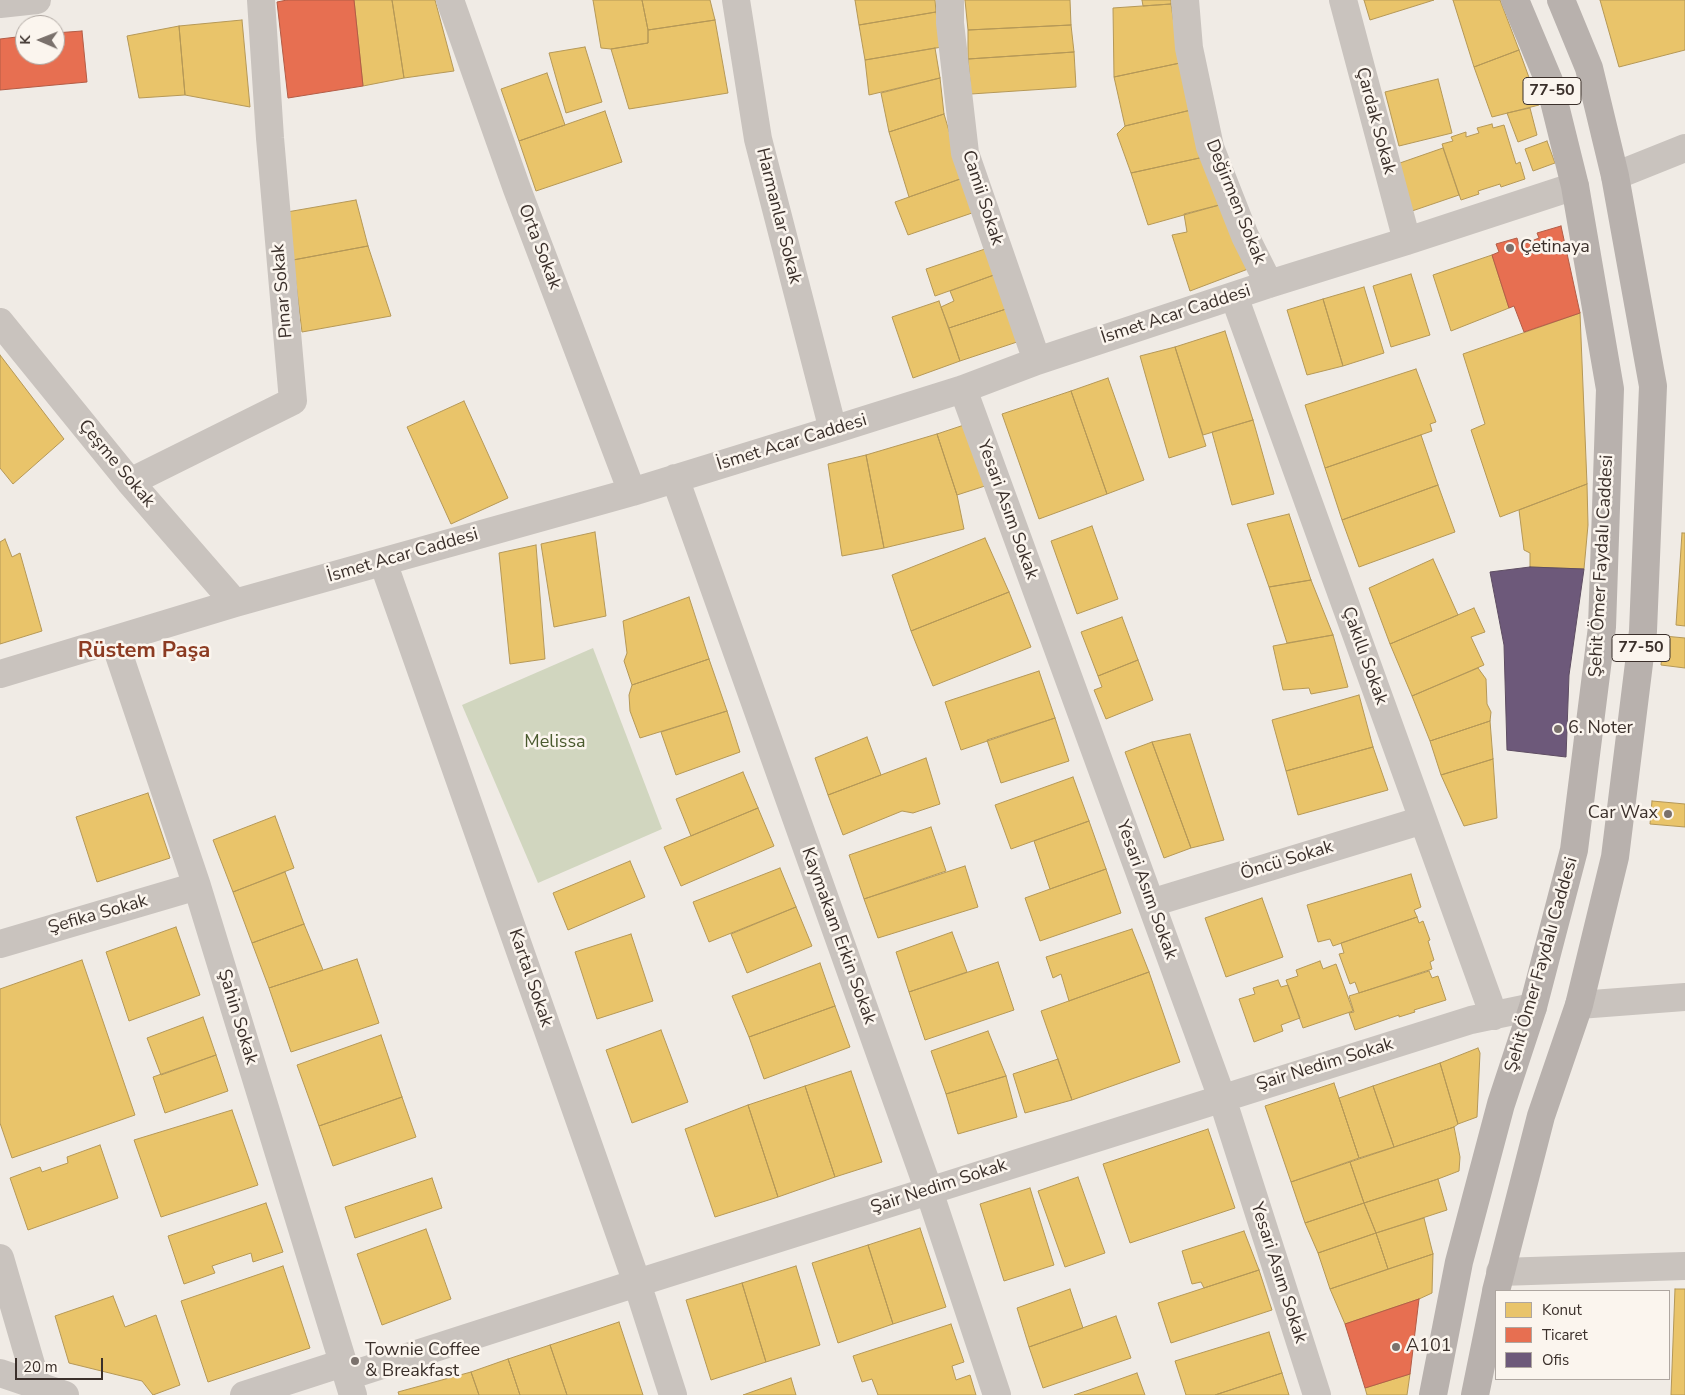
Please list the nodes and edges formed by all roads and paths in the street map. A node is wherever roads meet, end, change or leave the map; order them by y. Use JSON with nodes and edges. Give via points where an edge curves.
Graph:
{"nodes":[{"id":1,"x":37,"y":0,"type":"edge"},
{"id":2,"x":261,"y":0,"type":"edge"},
{"id":3,"x":450,"y":0,"type":"edge"},
{"id":4,"x":736,"y":0,"type":"edge"},
{"id":5,"x":950,"y":0,"type":"edge"},
{"id":6,"x":1185,"y":0,"type":"edge"},
{"id":7,"x":1343,"y":0,"type":"edge"},
{"id":8,"x":1515,"y":0,"type":"edge"},
{"id":9,"x":1561,"y":0,"type":"edge"},
{"id":10,"x":0,"y":4,"type":"edge"},
{"id":11,"x":1685,"y":148,"type":"edge"},
{"id":12,"x":1615,"y":176,"type":"junction"},
{"id":13,"x":1576,"y":186,"type":"junction"},
{"id":14,"x":1408,"y":241,"type":"junction"},
{"id":15,"x":1268,"y":284,"type":"junction"},
{"id":16,"x":1234,"y":296,"type":"junction"},
{"id":17,"x":0,"y":322,"type":"edge"},
{"id":18,"x":1037,"y":361,"type":"junction"},
{"id":19,"x":962,"y":389,"type":"junction"},
{"id":20,"x":833,"y":430,"type":"junction"},
{"id":21,"x":675,"y":478,"type":"junction"},
{"id":22,"x":130,"y":482,"type":"junction"},
{"id":23,"x":632,"y":492,"type":"junction"},
{"id":24,"x":383,"y":562,"type":"junction"},
{"id":25,"x":235,"y":603,"type":"junction"},
{"id":26,"x":114,"y":640,"type":"junction"},
{"id":27,"x":0,"y":674,"type":"edge"},
{"id":28,"x":1423,"y":820,"type":"junction"},
{"id":29,"x":197,"y":886,"type":"junction"},
{"id":30,"x":1151,"y":903,"type":"junction"},
{"id":31,"x":0,"y":944,"type":"edge"},
{"id":32,"x":1685,"y":997,"type":"edge"},
{"id":33,"x":1579,"y":1005,"type":"junction"},
{"id":34,"x":1533,"y":1007,"type":"junction"},
{"id":35,"x":1494,"y":1016,"type":"junction"},
{"id":36,"x":1222,"y":1098,"type":"junction"},
{"id":37,"x":929,"y":1191,"type":"junction"},
{"id":38,"x":0,"y":1258,"type":"edge"},
{"id":39,"x":1685,"y":1266,"type":"edge"},
{"id":40,"x":637,"y":1283,"type":"junction"},
{"id":41,"x":1498,"y":1285,"type":"edge"},
{"id":42,"x":1495,"y":1299,"type":"edge"},
{"id":43,"x":0,"y":1373,"type":"edge"},
{"id":44,"x":348,"y":1378,"type":"edge"},
{"id":45,"x":37,"y":1385,"type":"junction"},
{"id":46,"x":65,"y":1395,"type":"edge"},
{"id":47,"x":244,"y":1395,"type":"edge"},
{"id":48,"x":673,"y":1395,"type":"edge"},
{"id":49,"x":997,"y":1395,"type":"edge"},
{"id":50,"x":1317,"y":1395,"type":"edge"},
{"id":51,"x":1432,"y":1395,"type":"edge"},
{"id":52,"x":1475,"y":1395,"type":"edge"}],
"edges":[{"from":1,"to":10,"type":"street"},
{"from":2,"to":22,"type":"street","name":"Pınar Sokak","via":[[293,401]]},
{"from":3,"to":23,"type":"street","name":"Orta Sokak","via":[[517,189]]},
{"from":4,"to":20,"type":"street","name":"Harmanlar Sokak","via":[[758,139]]},
{"from":5,"to":18,"type":"street","name":"Camii Sokak","via":[[965,153]]},
{"from":6,"to":15,"type":"street","name":"Değirmen Sokak","via":[[1189,48],[1210,147]]},
{"from":7,"to":14,"type":"street","name":"Çardak Sokak"},
{"from":8,"to":13,"type":"main road","name":"Şehit Ömer Faydalı Caddesi","number":"77-50","via":[[1549,81]]},
{"from":9,"to":12,"type":"main road","number":"77-50","via":[[1589,68]]},
{"from":11,"to":12,"type":"street"},
{"from":12,"to":13,"type":"main road"},
{"from":12,"to":33,"type":"main road","number":"77-50","via":[[1652,386],[1643,631],[1615,857]]},
{"from":13,"to":14,"type":"street","name":"İsmet Acar Caddesi"},
{"from":13,"to":34,"type":"main road","name":"Şehit Ömer Faydalı Caddesi","number":"77-50","via":[[1610,388],[1602,628],[1574,850]]},
{"from":14,"to":15,"type":"street","name":"İsmet Acar Caddesi"},
{"from":15,"to":16,"type":"street","name":"İsmet Acar Caddesi"},
{"from":16,"to":18,"type":"street","name":"İsmet Acar Caddesi"},
{"from":16,"to":28,"type":"street","name":"Çakıllı Sokak"},
{"from":17,"to":22,"type":"street","name":"Çeşme Sokak"},
{"from":18,"to":19,"type":"street","name":"İsmet Acar Caddesi"},
{"from":19,"to":20,"type":"street","name":"İsmet Acar Caddesi"},
{"from":19,"to":30,"type":"street","name":"Yesari Asım Sokak"},
{"from":20,"to":21,"type":"street","name":"İsmet Acar Caddesi"},
{"from":21,"to":23,"type":"street","name":"İsmet Acar Caddesi"},
{"from":21,"to":37,"type":"street","name":"Kaymakam Erkin Sokak"},
{"from":22,"to":25,"type":"street","name":"Çeşme Sokak"},
{"from":23,"to":24,"type":"street","name":"İsmet Acar Caddesi"},
{"from":24,"to":25,"type":"street","name":"İsmet Acar Caddesi"},
{"from":24,"to":40,"type":"street","name":"Kartal Sokak"},
{"from":25,"to":26,"type":"street","name":"İsmet Acar Caddesi"},
{"from":26,"to":27,"type":"street","name":"İsmet Acar Caddesi"},
{"from":26,"to":29,"type":"street","name":"Şahin Sokak"},
{"from":28,"to":30,"type":"street","name":"Öncü Sokak"},
{"from":28,"to":35,"type":"street","name":"Çakıllı Sokak"},
{"from":29,"to":31,"type":"street","name":"Şefika Sokak"},
{"from":29,"to":44,"type":"street","name":"Şahin Sokak"},
{"from":30,"to":36,"type":"street","name":"Yesari Asım Sokak"},
{"from":32,"to":33,"type":"street"},
{"from":33,"to":41,"type":"main road","number":"77-50","via":[[1541,1116]]},
{"from":34,"to":35,"type":"street","name":"Şair Nedim Sokak"},
{"from":34,"to":51,"type":"main road","name":"Şehit Ömer Faydalı Caddesi","number":"77-50","via":[[1501,1104],[1460,1262]]},
{"from":35,"to":36,"type":"street","name":"Şair Nedim Sokak","via":[[1470,1020]]},
{"from":36,"to":37,"type":"street","name":"Şair Nedim Sokak"},
{"from":36,"to":50,"type":"street","name":"Yesari Asım Sokak"},
{"from":37,"to":40,"type":"street","name":"Şair Nedim Sokak"},
{"from":37,"to":49,"type":"street","name":"Kaymakam Erkin Sokak"},
{"from":38,"to":45,"type":"street"},
{"from":39,"to":41,"type":"street"},
{"from":40,"to":44,"type":"street","name":"Şair Nedim Sokak"},
{"from":40,"to":48,"type":"street","name":"Kartal Sokak"},
{"from":42,"to":52,"type":"main road","number":"77-50"},
{"from":43,"to":45,"type":"street"},
{"from":44,"to":47,"type":"street","name":"Şair Nedim Sokak"},
{"from":45,"to":46,"type":"street"}]}
